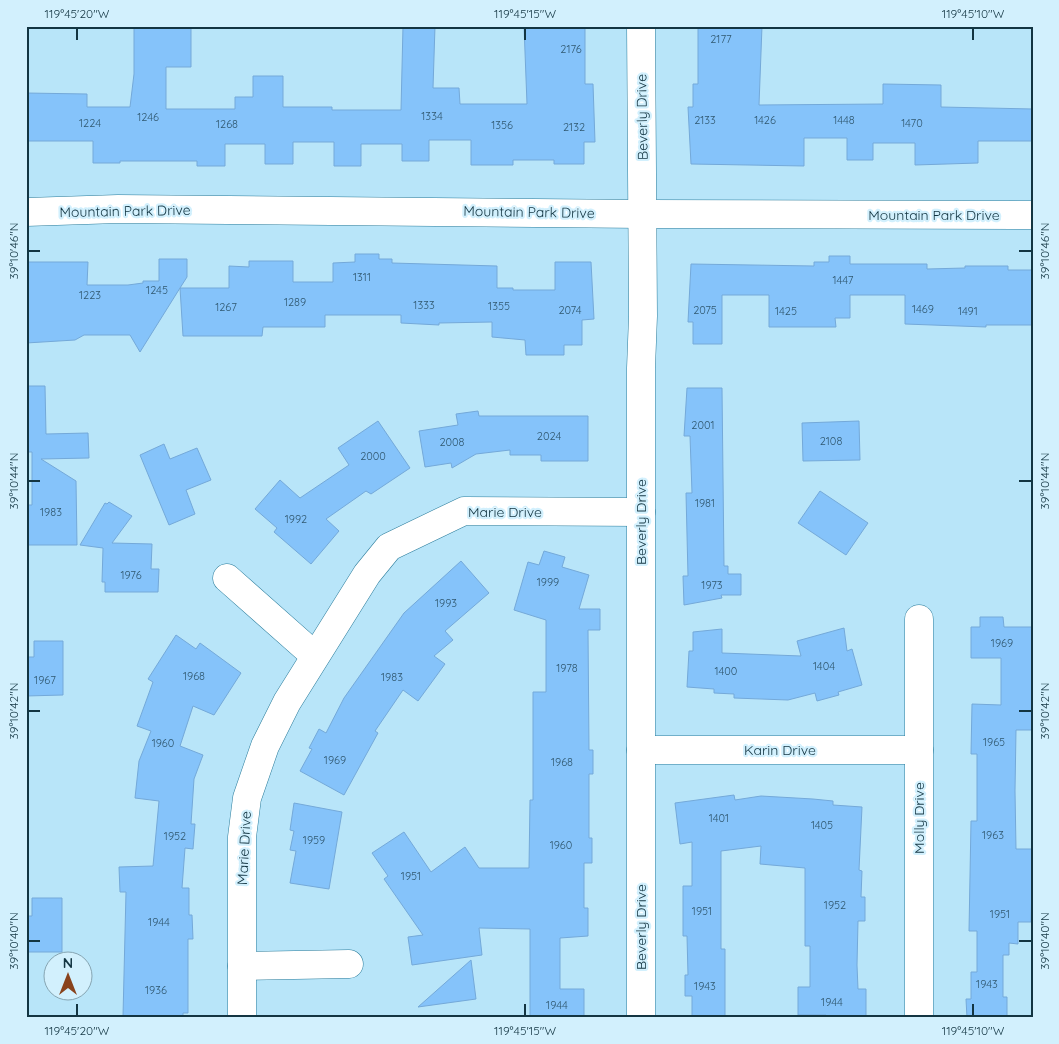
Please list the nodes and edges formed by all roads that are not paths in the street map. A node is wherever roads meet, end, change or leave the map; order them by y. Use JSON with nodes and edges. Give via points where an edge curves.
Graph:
{"nodes":[{"id":1,"x":641,"y":26,"type":"edge"},
{"id":2,"x":26,"y":212,"type":"edge"},
{"id":3,"x":643,"y":214,"type":"junction"},
{"id":4,"x":1033,"y":215,"type":"edge"},
{"id":5,"x":641,"y":512,"type":"junction"},
{"id":6,"x":227,"y":578,"type":"dead end"},
{"id":7,"x":919,"y":619,"type":"dead end"},
{"id":8,"x":314,"y":655,"type":"junction"},
{"id":9,"x":641,"y":750,"type":"junction"},
{"id":10,"x":919,"y":750,"type":"junction"},
{"id":11,"x":350,"y":964,"type":"dead end"},
{"id":12,"x":242,"y":966,"type":"junction"},
{"id":13,"x":242,"y":1018,"type":"edge"},
{"id":14,"x":641,"y":1018,"type":"edge"},
{"id":15,"x":919,"y":1018,"type":"edge"}],
"edges":[{"from":1,"to":3,"type":"street","name":"Beverly Drive"},
{"from":2,"to":3,"type":"street","name":"Mountain Park Drive"},
{"from":3,"to":4,"type":"street","name":"Mountain Park Drive"},
{"from":3,"to":5,"type":"street","name":"Beverly Drive"},
{"from":5,"to":8,"type":"street","name":"Marie Drive","via":[[464,511],[389,548],[367,574]]},
{"from":5,"to":9,"type":"street","name":"Beverly Drive"},
{"from":6,"to":8,"type":"street"},
{"from":7,"to":10,"type":"street","name":"Molly Drive"},
{"from":8,"to":12,"type":"street","name":"Marie Drive","via":[[265,746],[247,798],[242,837]]},
{"from":9,"to":10,"type":"street","name":"Karin Drive"},
{"from":9,"to":14,"type":"street","name":"Beverly Drive"},
{"from":10,"to":15,"type":"street","name":"Molly Drive"},
{"from":11,"to":12,"type":"street"},
{"from":12,"to":13,"type":"street","name":"Marie Drive"}]}
